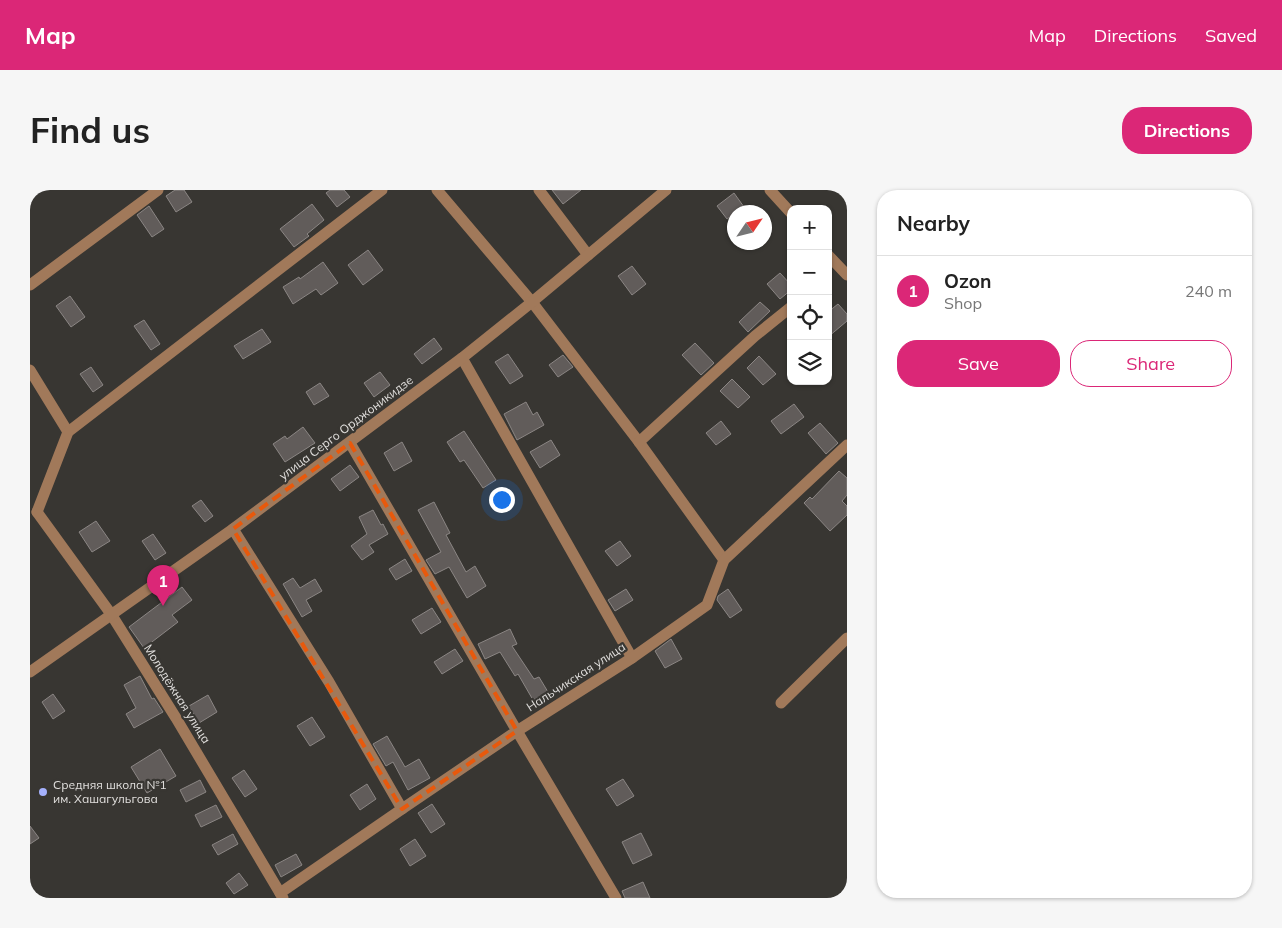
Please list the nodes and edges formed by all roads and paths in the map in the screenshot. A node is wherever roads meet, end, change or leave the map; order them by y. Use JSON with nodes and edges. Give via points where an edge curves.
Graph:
{"nodes":[{"id":1,"x":158,"y":190,"type":"edge"},
{"id":2,"x":382,"y":190,"type":"edge"},
{"id":3,"x":437,"y":190,"type":"edge"},
{"id":4,"x":539,"y":190,"type":"edge"},
{"id":5,"x":666,"y":190,"type":"edge"},
{"id":6,"x":770,"y":190,"type":"edge"},
{"id":7,"x":787,"y":209,"type":"edge"},
{"id":8,"x":588,"y":255,"type":"junction"},
{"id":9,"x":832,"y":264,"type":"edge"},
{"id":10,"x":847,"y":275,"type":"edge"},
{"id":11,"x":30,"y":285,"type":"edge"},
{"id":12,"x":532,"y":302,"type":"junction"},
{"id":13,"x":787,"y":310,"type":"edge"},
{"id":14,"x":462,"y":358,"type":"junction"},
{"id":15,"x":30,"y":370,"type":"edge"},
{"id":16,"x":68,"y":432,"type":"junction"},
{"id":17,"x":639,"y":442,"type":"junction"},
{"id":18,"x":350,"y":443,"type":"junction"},
{"id":19,"x":847,"y":445,"type":"edge"},
{"id":20,"x":34,"y":512,"type":"edge"},
{"id":21,"x":233,"y":529,"type":"junction"},
{"id":22,"x":724,"y":560,"type":"junction"},
{"id":23,"x":111,"y":614,"type":"junction"},
{"id":24,"x":847,"y":638,"type":"edge"},
{"id":25,"x":632,"y":658,"type":"junction"},
{"id":26,"x":30,"y":672,"type":"edge"},
{"id":27,"x":781,"y":703,"type":"dead end"},
{"id":28,"x":517,"y":731,"type":"junction"},
{"id":29,"x":402,"y":808,"type":"junction"},
{"id":30,"x":282,"y":896,"type":"edge"},
{"id":31,"x":616,"y":898,"type":"edge"}],
"edges":[{"from":1,"to":11,"type":"street"},
{"from":2,"to":16,"type":"street"},
{"from":3,"to":12,"type":"street"},
{"from":4,"to":8,"type":"street"},
{"from":5,"to":8,"type":"street","name":"улица Серго Орджоникидзе"},
{"from":6,"to":7,"type":"street"},
{"from":8,"to":12,"type":"street","name":"улица Серго Орджоникидзе"},
{"from":9,"to":10,"type":"street"},
{"from":12,"to":14,"type":"street","name":"улица Серго Орджоникидзе"},
{"from":12,"to":17,"type":"street"},
{"from":13,"to":17,"type":"street"},
{"from":14,"to":18,"type":"street","name":"улица Серго Орджоникидзе"},
{"from":14,"to":25,"type":"street"},
{"from":15,"to":16,"type":"street"},
{"from":16,"to":20,"type":"street"},
{"from":17,"to":22,"type":"street"},
{"from":18,"to":21,"type":"street","name":"улица Серго Орджоникидзе"},
{"from":18,"to":28,"type":"street"},
{"from":19,"to":22,"type":"street","name":"Нальчикская улица"},
{"from":20,"to":23,"type":"street","name":"Молодёжная улица"},
{"from":21,"to":23,"type":"street","name":"улица Серго Орджоникидзе"},
{"from":21,"to":29,"type":"street","via":[[329,682]]},
{"from":22,"to":25,"type":"street","name":"Нальчикская улица","via":[[707,605]]},
{"from":23,"to":26,"type":"street","name":"улица Серго Орджоникидзе"},
{"from":23,"to":30,"type":"street","name":"Молодёжная улица"},
{"from":24,"to":27,"type":"street"},
{"from":25,"to":28,"type":"street","name":"Нальчикская улица"},
{"from":28,"to":29,"type":"street","name":"Нальчикская улица"},
{"from":28,"to":31,"type":"street"},
{"from":29,"to":30,"type":"street","name":"Нальчикская улица"}]}
